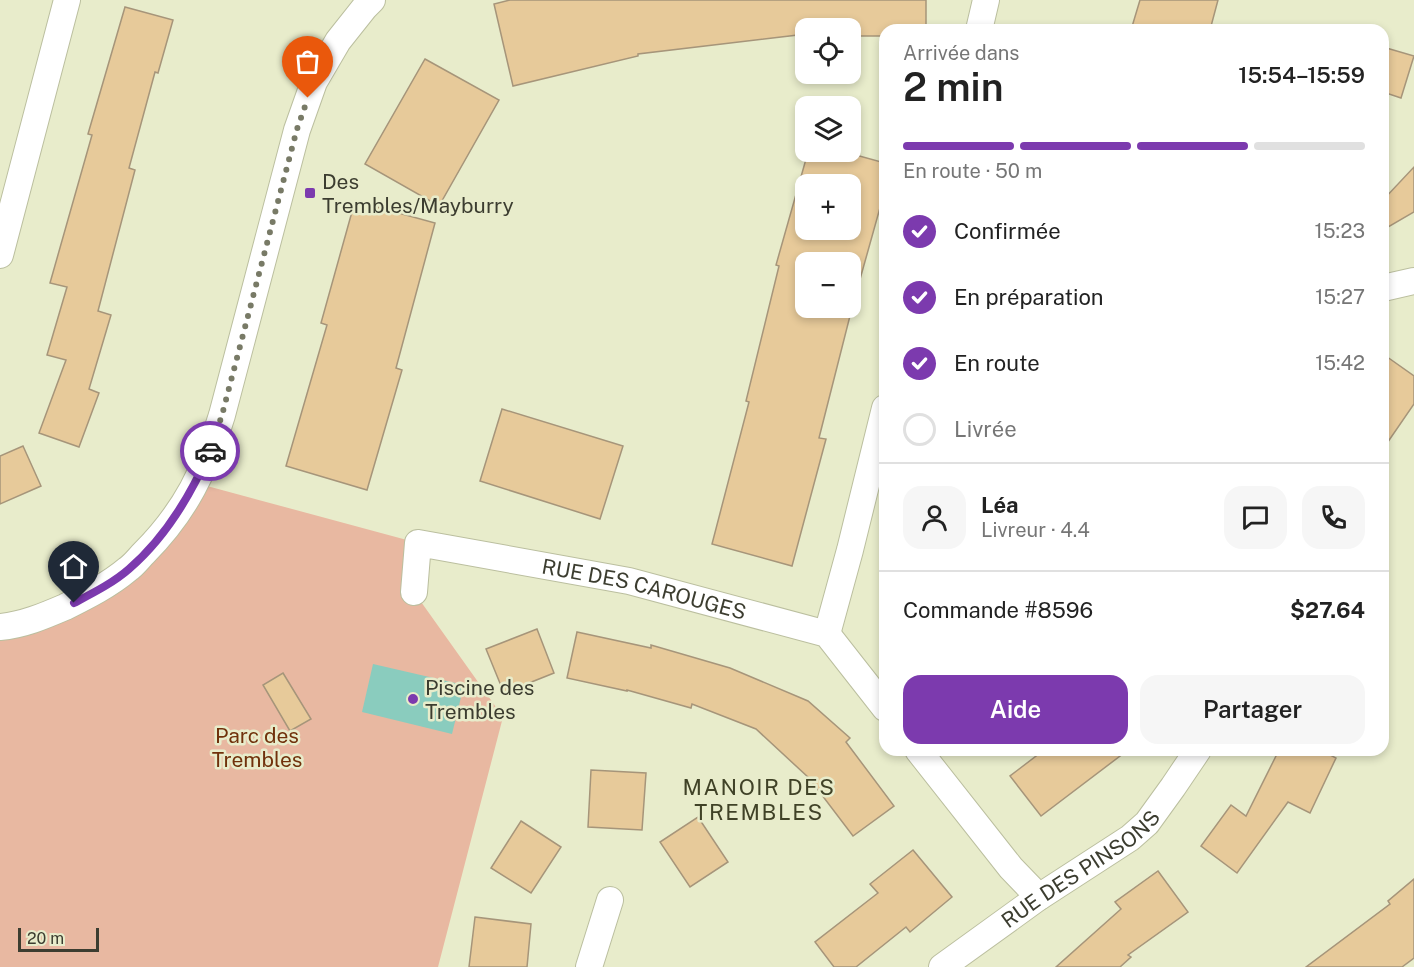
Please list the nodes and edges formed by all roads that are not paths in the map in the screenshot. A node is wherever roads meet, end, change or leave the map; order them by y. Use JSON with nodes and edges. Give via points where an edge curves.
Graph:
{"nodes":[{"id":1,"x":67,"y":0,"type":"edge"},
{"id":2,"x":372,"y":0,"type":"edge"},
{"id":3,"x":986,"y":0,"type":"edge"},
{"id":4,"x":980,"y":24,"type":"edge"},
{"id":5,"x":3,"y":229,"type":"edge"},
{"id":6,"x":0,"y":255,"type":"edge"},
{"id":7,"x":1414,"y":281,"type":"edge"},
{"id":8,"x":1389,"y":287,"type":"edge"},
{"id":9,"x":879,"y":432,"type":"edge"},
{"id":10,"x":414,"y":592,"type":"dead end"},
{"id":11,"x":0,"y":627,"type":"edge"},
{"id":12,"x":827,"y":634,"type":"junction"},
{"id":13,"x":879,"y":700,"type":"edge"},
{"id":14,"x":923,"y":756,"type":"edge"},
{"id":15,"x":1194,"y":756,"type":"edge"},
{"id":16,"x":1039,"y":897,"type":"junction"},
{"id":17,"x":610,"y":900,"type":"dead end"},
{"id":18,"x":589,"y":967,"type":"edge"},
{"id":19,"x":942,"y":967,"type":"edge"}],
"edges":[{"from":1,"to":5,"type":"street"},
{"from":2,"to":11,"type":"street","via":[[338,41],[314,82],[297,129],[222,415],[212,447],[182,507],[143,555],[105,586],[41,618]]},
{"from":3,"to":4,"type":"street"},
{"from":5,"to":6,"type":"street"},
{"from":7,"to":8,"type":"street"},
{"from":9,"to":12,"type":"street"},
{"from":10,"to":12,"type":"street","name":"RUE DES CAROUGES","via":[[418,543],[629,581]]},
{"from":12,"to":13,"type":"street"},
{"from":14,"to":16,"type":"street","via":[[1011,868]]},
{"from":15,"to":16,"type":"street","name":"RUE DES PINSONS","via":[[1147,823]]},
{"from":16,"to":19,"type":"street","name":"RUE DES PINSONS"},
{"from":17,"to":18,"type":"street"}]}
